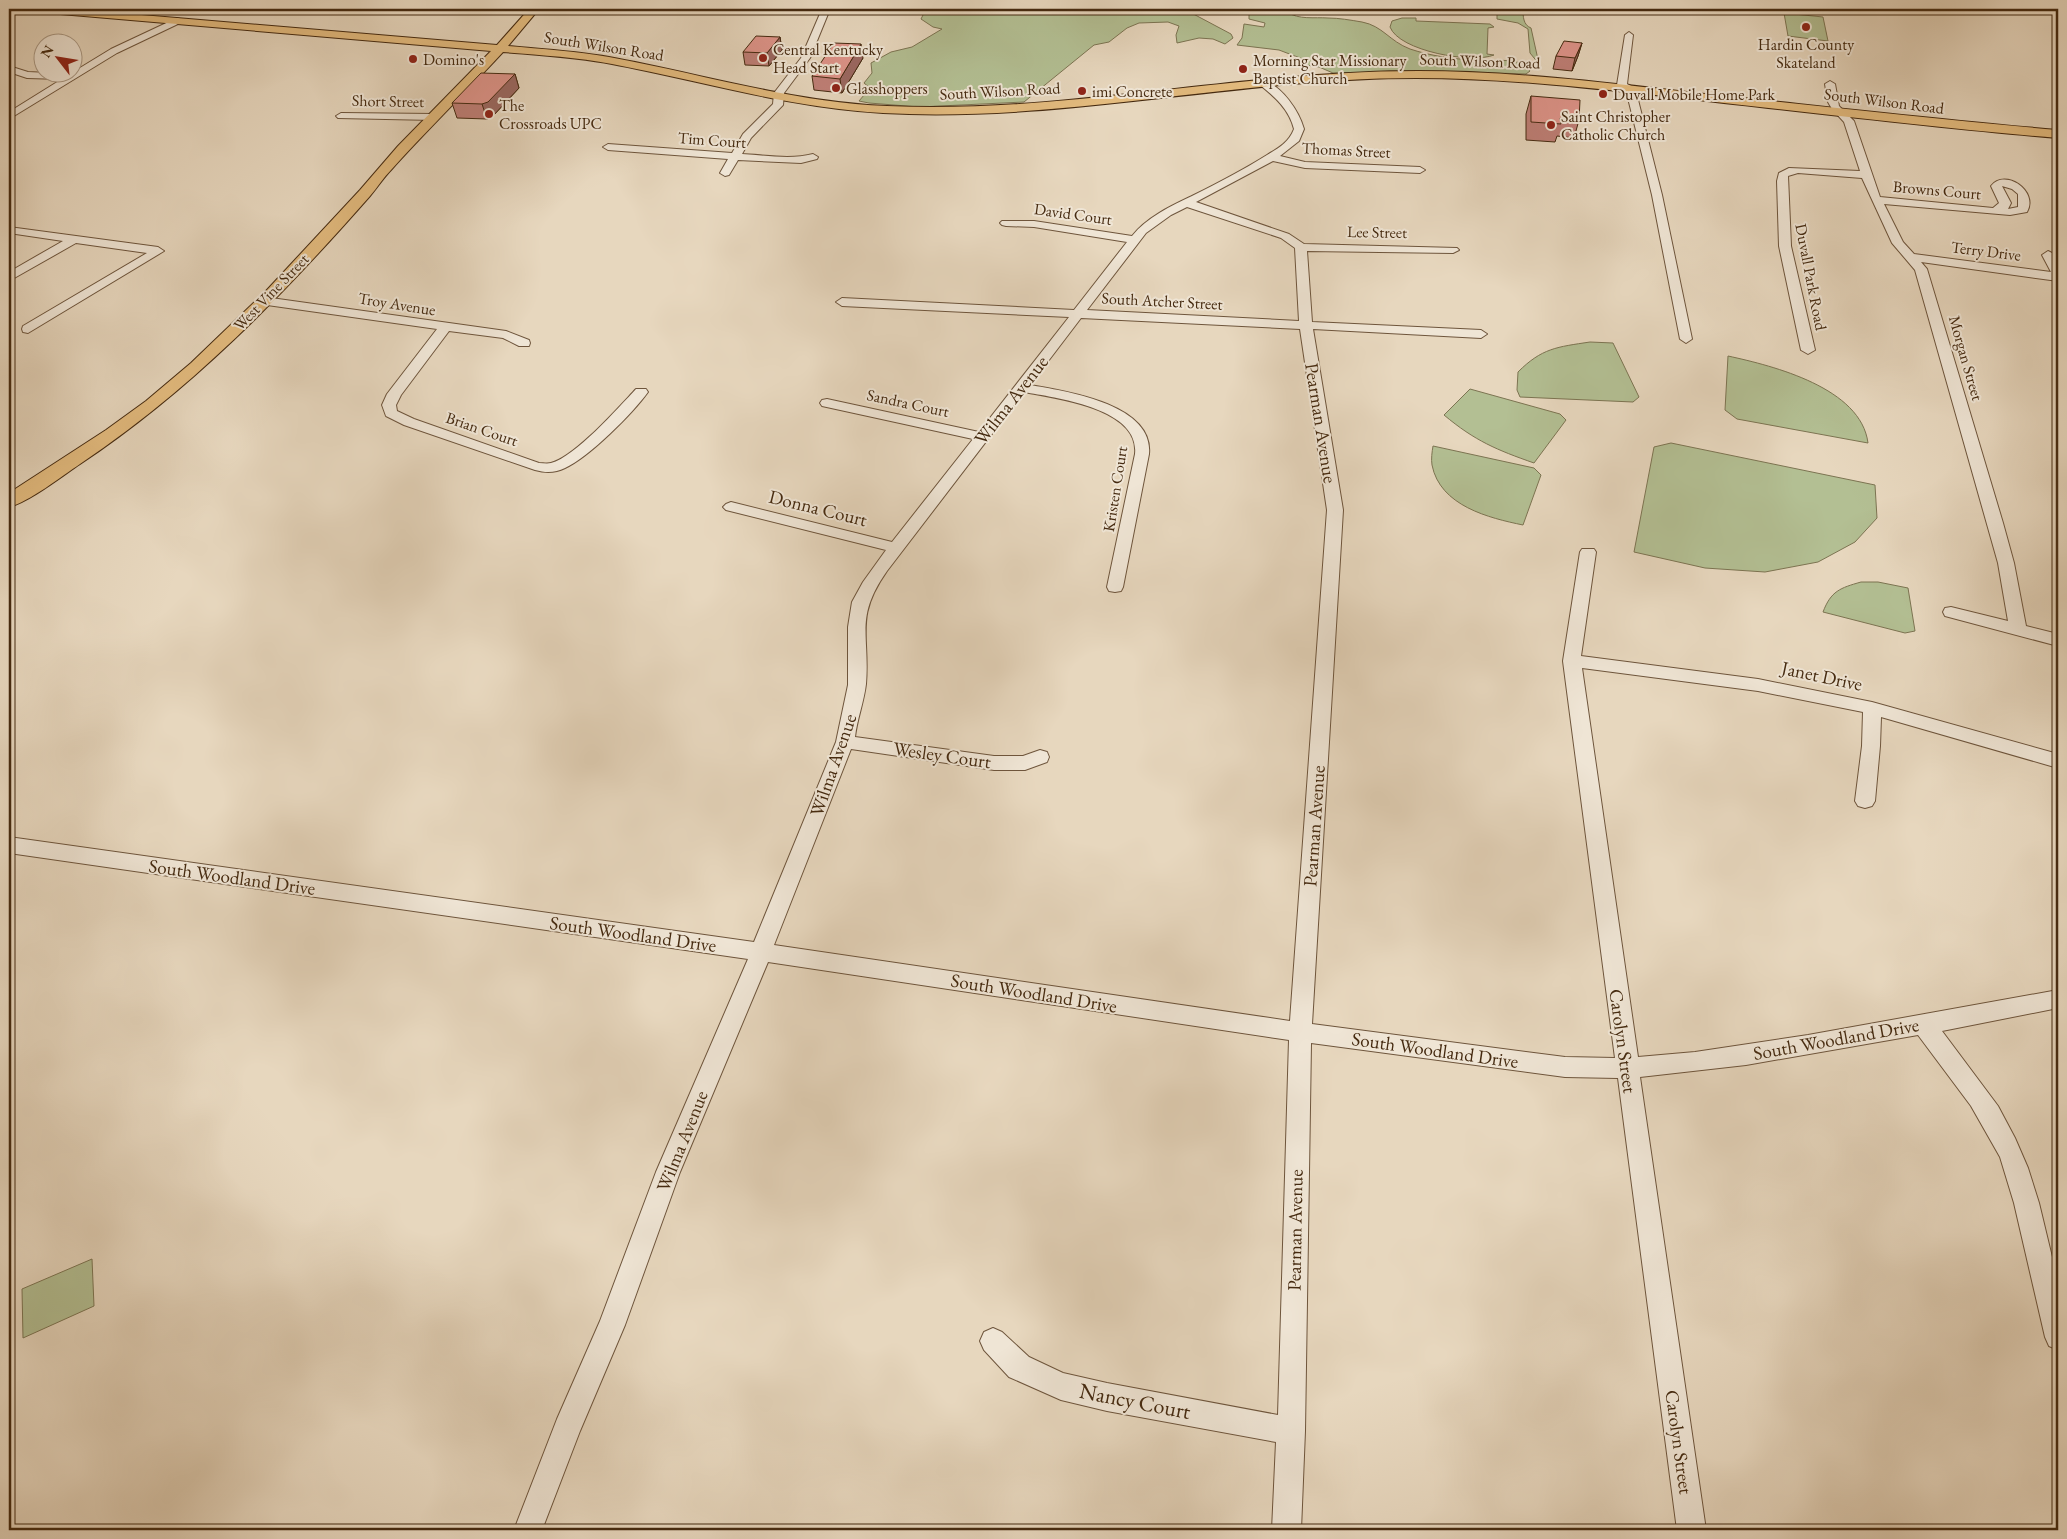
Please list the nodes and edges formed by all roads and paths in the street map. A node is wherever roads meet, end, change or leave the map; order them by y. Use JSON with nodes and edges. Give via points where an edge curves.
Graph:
{"nodes":[{"id":1,"x":37,"y":9,"type":"edge"},
{"id":2,"x":534,"y":9,"type":"edge"},
{"id":3,"x":826,"y":9,"type":"edge"},
{"id":4,"x":2042,"y":9,"type":"edge"},
{"id":5,"x":2058,"y":10,"type":"edge"},
{"id":6,"x":177,"y":21,"type":"junction"},
{"id":7,"x":1629,"y":34,"type":"dead end"},
{"id":8,"x":501,"y":48,"type":"junction"},
{"id":9,"x":9,"y":69,"type":"edge"},
{"id":10,"x":82,"y":70,"type":"edge"},
{"id":11,"x":32,"y":75,"type":"edge"},
{"id":12,"x":62,"y":82,"type":"edge"},
{"id":13,"x":1263,"y":83,"type":"junction"},
{"id":14,"x":1830,"y":84,"type":"dead end"},
{"id":15,"x":1630,"y":88,"type":"junction"},
{"id":16,"x":778,"y":98,"type":"junction"},
{"id":17,"x":1841,"y":112,"type":"junction"},
{"id":18,"x":9,"y":116,"type":"edge"},
{"id":19,"x":341,"y":116,"type":"dead end"},
{"id":20,"x":434,"y":117,"type":"junction"},
{"id":21,"x":2058,"y":134,"type":"edge"},
{"id":22,"x":608,"y":147,"type":"dead end"},
{"id":23,"x":734,"y":157,"type":"junction"},
{"id":24,"x":813,"y":157,"type":"dead end"},
{"id":25,"x":1271,"y":157,"type":"junction"},
{"id":26,"x":1420,"y":170,"type":"dead end"},
{"id":27,"x":725,"y":173,"type":"dead end"},
{"id":28,"x":1866,"y":175,"type":"junction"},
{"id":29,"x":1876,"y":200,"type":"junction"},
{"id":30,"x":1187,"y":203,"type":"junction"},
{"id":31,"x":1994,"y":211,"type":"dead end"},
{"id":32,"x":1006,"y":223,"type":"dead end"},
{"id":33,"x":9,"y":230,"type":"edge"},
{"id":34,"x":75,"y":240,"type":"junction"},
{"id":35,"x":1135,"y":240,"type":"junction"},
{"id":36,"x":1301,"y":247,"type":"junction"},
{"id":37,"x":1453,"y":250,"type":"dead end"},
{"id":38,"x":2048,"y":255,"type":"dead end"},
{"id":39,"x":1910,"y":257,"type":"junction"},
{"id":40,"x":2058,"y":276,"type":"edge"},
{"id":41,"x":9,"y":278,"type":"edge"},
{"id":42,"x":264,"y":301,"type":"junction"},
{"id":43,"x":842,"y":302,"type":"dead end"},
{"id":44,"x":1078,"y":313,"type":"junction"},
{"id":45,"x":1306,"y":324,"type":"junction"},
{"id":46,"x":445,"y":327,"type":"junction"},
{"id":47,"x":28,"y":329,"type":"dead end"},
{"id":48,"x":1481,"y":334,"type":"dead end"},
{"id":49,"x":1686,"y":339,"type":"dead end"},
{"id":50,"x":524,"y":343,"type":"dead end"},
{"id":51,"x":1808,"y":350,"type":"dead end"},
{"id":52,"x":1021,"y":387,"type":"junction"},
{"id":53,"x":641,"y":392,"type":"dead end"},
{"id":54,"x":826,"y":403,"type":"dead end"},
{"id":55,"x":983,"y":437,"type":"junction"},
{"id":56,"x":9,"y":501,"type":"edge"},
{"id":57,"x":731,"y":506,"type":"dead end"},
{"id":58,"x":896,"y":548,"type":"junction"},
{"id":59,"x":1588,"y":552,"type":"dead end"},
{"id":60,"x":1114,"y":587,"type":"dead end"},
{"id":61,"x":1951,"y":612,"type":"dead end"},
{"id":62,"x":2018,"y":630,"type":"junction"},
{"id":63,"x":2058,"y":640,"type":"edge"},
{"id":64,"x":1572,"y":661,"type":"junction"},
{"id":65,"x":1872,"y":708,"type":"junction"},
{"id":66,"x":845,"y":742,"type":"junction"},
{"id":67,"x":1040,"y":757,"type":"dead end"},
{"id":68,"x":2058,"y":761,"type":"edge"},
{"id":69,"x":1865,"y":801,"type":"dead end"},
{"id":70,"x":9,"y":845,"type":"edge"},
{"id":71,"x":761,"y":952,"type":"junction"},
{"id":72,"x":2058,"y":999,"type":"edge"},
{"id":73,"x":1923,"y":1024,"type":"junction"},
{"id":74,"x":1300,"y":1032,"type":"junction"},
{"id":75,"x":1627,"y":1069,"type":"junction"},
{"id":76,"x":2058,"y":1337,"type":"edge"},
{"id":77,"x":993,"y":1341,"type":"dead end"},
{"id":78,"x":1291,"y":1431,"type":"junction"},
{"id":79,"x":528,"y":1530,"type":"edge"},
{"id":80,"x":1286,"y":1530,"type":"edge"},
{"id":81,"x":1691,"y":1530,"type":"edge"}],
"edges":[{"from":1,"to":6,"type":"main road","name":"South Wilson Road"},
{"from":2,"to":8,"type":"main road","name":"West Vine Street"},
{"from":3,"to":16,"type":"street","via":[[810,48],[778,93]]},
{"from":4,"to":5,"type":"highway"},
{"from":6,"to":8,"type":"main road","name":"South Wilson Road"},
{"from":6,"to":10,"type":"street"},
{"from":7,"to":15,"type":"street","via":[[1622,85]]},
{"from":8,"to":16,"type":"main road","name":"South Wilson Road","via":[[600,58]]},
{"from":8,"to":20,"type":"main road","name":"West Vine Street"},
{"from":9,"to":11,"type":"street"},
{"from":12,"to":18,"type":"street"},
{"from":13,"to":15,"type":"main road","name":"South Wilson Road","via":[[1340,76],[1443,75],[1532,78]]},
{"from":13,"to":16,"type":"main road","name":"South Wilson Road","via":[[961,111],[878,110]]},
{"from":13,"to":25,"type":"street","name":"Wilma Avenue","via":[[1290,109],[1299,129],[1290,144]]},
{"from":14,"to":17,"type":"street","name":"Morgan Street","via":[[1833,102]]},
{"from":15,"to":17,"type":"main road","name":"South Wilson Road"},
{"from":15,"to":49,"type":"street","via":[[1657,195]]},
{"from":16,"to":23,"type":"street","via":[[778,105],[747,136]]},
{"from":17,"to":21,"type":"main road","name":"South Wilson Road"},
{"from":17,"to":28,"type":"street","name":"Morgan Street","via":[[1849,121]]},
{"from":19,"to":20,"type":"street","name":"Short Street"},
{"from":20,"to":42,"type":"main road","name":"West Vine Street"},
{"from":22,"to":23,"type":"street","name":"Tim Court"},
{"from":23,"to":24,"type":"street","name":"Tim Court","via":[[794,160]]},
{"from":23,"to":27,"type":"street"},
{"from":25,"to":26,"type":"street","name":"Thomas Street","via":[[1304,165]]},
{"from":25,"to":30,"type":"street","name":"Wilma Avenue"},
{"from":28,"to":29,"type":"street","name":"Morgan Street"},
{"from":28,"to":51,"type":"street","name":"Duvall Park Road","via":[[1798,170],[1783,175],[1785,246]]},
{"from":29,"to":31,"type":"street","name":"Browns Court"},
{"from":29,"to":39,"type":"street","name":"Morgan Street","via":[[1898,243]]},
{"from":30,"to":35,"type":"street","name":"Wilma Avenue","via":[[1154,222]]},
{"from":30,"to":36,"type":"street","via":[[1286,236]]},
{"from":32,"to":35,"type":"street","name":"David Court","via":[[1034,224]]},
{"from":33,"to":34,"type":"street"},
{"from":34,"to":41,"type":"street"},
{"from":34,"to":47,"type":"street","via":[[158,251]]},
{"from":35,"to":44,"type":"street","name":"Wilma Avenue"},
{"from":36,"to":37,"type":"street","name":"Lee Street"},
{"from":36,"to":45,"type":"street","name":"Pearman Avenue"},
{"from":38,"to":40,"type":"street"},
{"from":39,"to":40,"type":"street","name":"Terry Drive"},
{"from":39,"to":62,"type":"street","name":"Morgan Street","via":[[1921,269],[1948,357],[2006,563]]},
{"from":42,"to":46,"type":"street","name":"Troy Avenue"},
{"from":42,"to":56,"type":"main road","name":"West Vine Street","via":[[163,396],[92,448]]},
{"from":43,"to":44,"type":"street","name":"South Atcher Street"},
{"from":44,"to":45,"type":"street","name":"South Atcher Street"},
{"from":44,"to":52,"type":"street","name":"Wilma Avenue"},
{"from":45,"to":48,"type":"street","name":"South Atcher Street"},
{"from":45,"to":74,"type":"street","name":"Pearman Avenue","via":[[1335,510]]},
{"from":46,"to":50,"type":"street","name":"Troy Avenue","via":[[506,335]]},
{"from":46,"to":53,"type":"street","name":"Brian Court","via":[[394,394],[389,405],[391,413],[535,466],[552,468],[566,461]]},
{"from":52,"to":55,"type":"street","name":"Wilma Avenue"},
{"from":52,"to":60,"type":"street","name":"Kristen Court","via":[[1104,407],[1122,417],[1138,436],[1142,450],[1140,464]]},
{"from":54,"to":55,"type":"street","name":"Sandra Court"},
{"from":55,"to":58,"type":"street","name":"Wilma Avenue"},
{"from":57,"to":58,"type":"street","name":"Donna Court"},
{"from":58,"to":66,"type":"street","name":"Wilma Avenue","via":[[872,580],[858,610],[859,667]]},
{"from":59,"to":64,"type":"street","name":"Carolyn Street"},
{"from":61,"to":62,"type":"street"},
{"from":62,"to":63,"type":"street"},
{"from":64,"to":65,"type":"street","name":"Janet Drive","via":[[1758,684]]},
{"from":64,"to":75,"type":"street","name":"Carolyn Street"},
{"from":65,"to":68,"type":"street","name":"Janet Drive"},
{"from":65,"to":69,"type":"street"},
{"from":66,"to":67,"type":"street","name":"Wesley Court","via":[[994,764],[1025,763]]},
{"from":66,"to":71,"type":"street","name":"Wilma Avenue"},
{"from":70,"to":71,"type":"street","name":"South Woodland Drive"},
{"from":71,"to":74,"type":"street","name":"South Woodland Drive"},
{"from":71,"to":79,"type":"street","name":"Wilma Avenue","via":[[668,1172],[612,1325]]},
{"from":72,"to":73,"type":"street","name":"South Woodland Drive"},
{"from":73,"to":75,"type":"street","name":"South Woodland Drive","via":[[1675,1066]]},
{"from":73,"to":76,"type":"street","via":[[1971,1087],[2008,1147],[2028,1207]]},
{"from":74,"to":75,"type":"street","name":"South Woodland Drive","via":[[1566,1067]]},
{"from":74,"to":78,"type":"street","name":"Pearman Avenue"},
{"from":75,"to":81,"type":"street","name":"Carolyn Street"},
{"from":77,"to":78,"type":"street","name":"Nancy Court","via":[[1019,1367],[1061,1386]]},
{"from":78,"to":80,"type":"street","name":"Pearman Avenue"}]}
